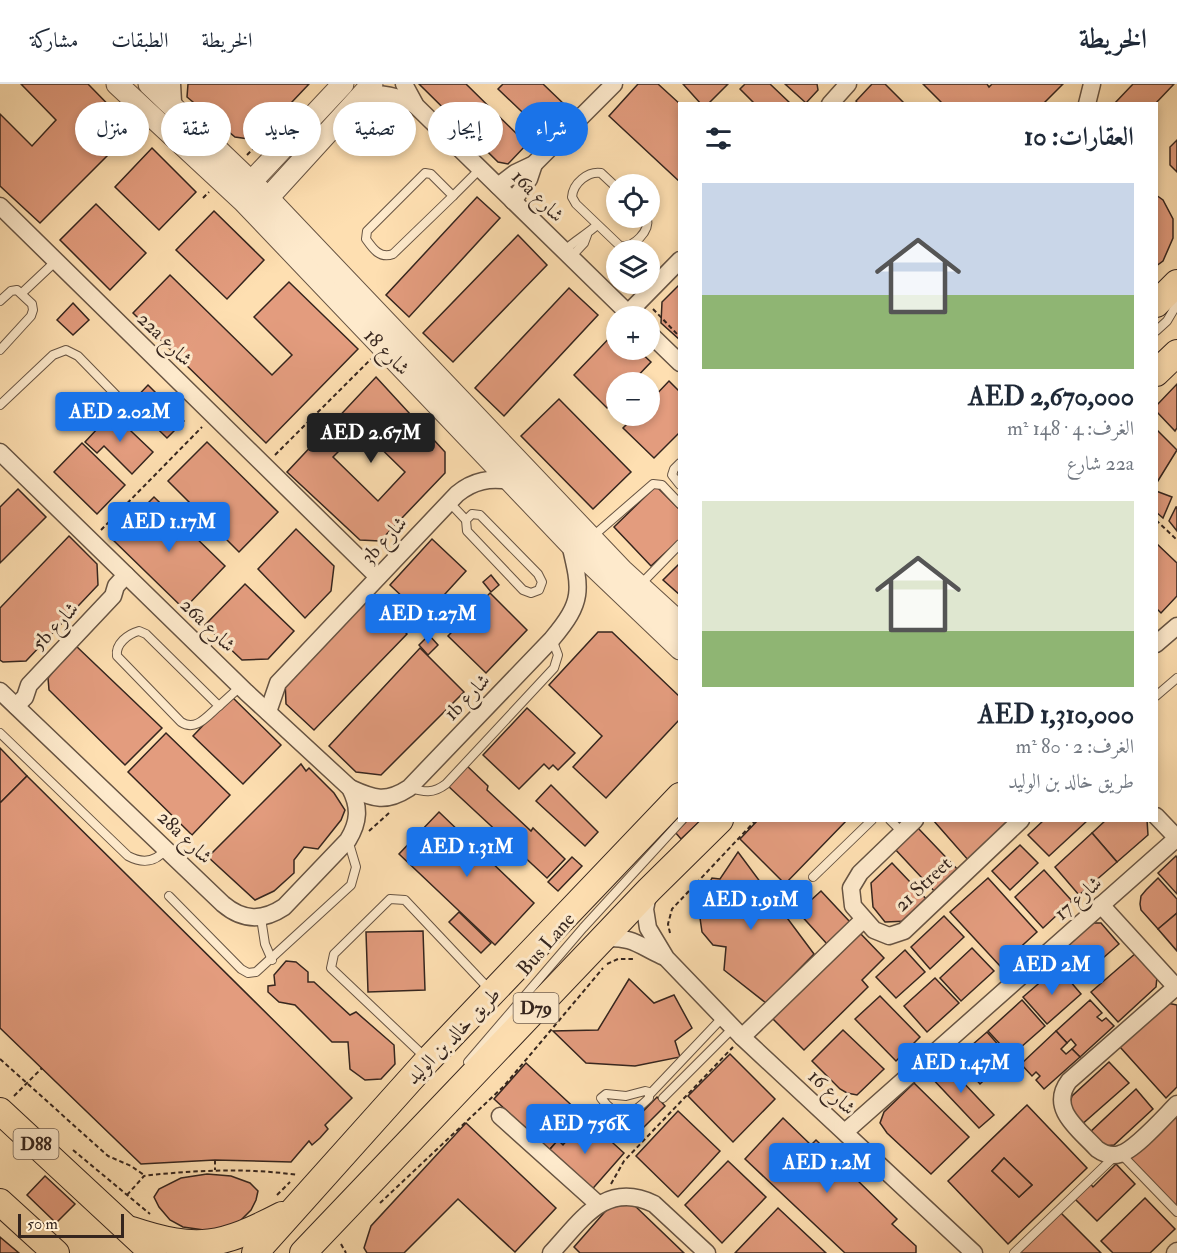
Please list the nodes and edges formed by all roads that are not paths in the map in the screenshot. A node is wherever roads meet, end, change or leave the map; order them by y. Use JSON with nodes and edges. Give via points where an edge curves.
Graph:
{"nodes":[{"id":1,"x":117,"y":84,"type":"edge"},
{"id":2,"x":149,"y":84,"type":"edge"},
{"id":3,"x":172,"y":84,"type":"edge"},
{"id":4,"x":343,"y":84,"type":"edge"},
{"id":5,"x":404,"y":84,"type":"edge"},
{"id":6,"x":614,"y":84,"type":"edge"},
{"id":7,"x":848,"y":84,"type":"edge"},
{"id":8,"x":1092,"y":84,"type":"edge"},
{"id":9,"x":367,"y":90,"type":"edge"},
{"id":10,"x":167,"y":102,"type":"edge"},
{"id":11,"x":174,"y":102,"type":"edge"},
{"id":12,"x":408,"y":102,"type":"edge"},
{"id":13,"x":414,"y":102,"type":"edge"},
{"id":14,"x":832,"y":102,"type":"edge"},
{"id":15,"x":1087,"y":102,"type":"edge"},
{"id":16,"x":416,"y":106,"type":"edge"},
{"id":17,"x":214,"y":156,"type":"edge"},
{"id":18,"x":534,"y":164,"type":"junction"},
{"id":19,"x":480,"y":169,"type":"junction"},
{"id":20,"x":606,"y":177,"type":"edge"},
{"id":21,"x":498,"y":186,"type":"junction"},
{"id":22,"x":247,"y":196,"type":"junction"},
{"id":23,"x":453,"y":196,"type":"junction"},
{"id":24,"x":268,"y":198,"type":"junction"},
{"id":25,"x":513,"y":201,"type":"junction"},
{"id":26,"x":0,"y":206,"type":"edge"},
{"id":27,"x":597,"y":225,"type":"junction"},
{"id":28,"x":646,"y":228,"type":"edge"},
{"id":29,"x":567,"y":254,"type":"junction"},
{"id":30,"x":56,"y":261,"type":"junction"},
{"id":31,"x":678,"y":262,"type":"edge"},
{"id":32,"x":1177,"y":283,"type":"edge"},
{"id":33,"x":22,"y":293,"type":"junction"},
{"id":34,"x":0,"y":301,"type":"edge"},
{"id":35,"x":1177,"y":304,"type":"edge"},
{"id":36,"x":621,"y":306,"type":"edge"},
{"id":37,"x":637,"y":306,"type":"edge"},
{"id":38,"x":1177,"y":310,"type":"edge"},
{"id":39,"x":1162,"y":312,"type":"edge"},
{"id":40,"x":660,"y":344,"type":"edge"},
{"id":41,"x":0,"y":350,"type":"edge"},
{"id":42,"x":1177,"y":353,"type":"edge"},
{"id":43,"x":678,"y":361,"type":"edge"},
{"id":44,"x":1158,"y":371,"type":"edge"},
{"id":45,"x":116,"y":395,"type":"dead end"},
{"id":46,"x":0,"y":405,"type":"edge"},
{"id":47,"x":0,"y":452,"type":"edge"},
{"id":48,"x":678,"y":465,"type":"edge"},
{"id":49,"x":510,"y":482,"type":"junction"},
{"id":50,"x":678,"y":482,"type":"edge"},
{"id":51,"x":449,"y":502,"type":"junction"},
{"id":52,"x":678,"y":502,"type":"edge"},
{"id":53,"x":466,"y":520,"type":"junction"},
{"id":54,"x":591,"y":537,"type":"junction"},
{"id":55,"x":570,"y":544,"type":"junction"},
{"id":56,"x":678,"y":546,"type":"edge"},
{"id":57,"x":378,"y":577,"type":"junction"},
{"id":58,"x":130,"y":578,"type":"junction"},
{"id":59,"x":639,"y":586,"type":"junction"},
{"id":60,"x":678,"y":621,"type":"edge"},
{"id":61,"x":1177,"y":626,"type":"edge"},
{"id":62,"x":552,"y":639,"type":"junction"},
{"id":63,"x":1158,"y":642,"type":"edge"},
{"id":64,"x":678,"y":648,"type":"edge"},
{"id":65,"x":1177,"y":678,"type":"edge"},
{"id":66,"x":278,"y":683,"type":"junction"},
{"id":67,"x":244,"y":689,"type":"junction"},
{"id":68,"x":1158,"y":694,"type":"edge"},
{"id":69,"x":7,"y":698,"type":"edge"},
{"id":70,"x":219,"y":706,"type":"junction"},
{"id":71,"x":268,"y":712,"type":"junction"},
{"id":72,"x":0,"y":733,"type":"edge"},
{"id":73,"x":350,"y":788,"type":"junction"},
{"id":74,"x":403,"y":791,"type":"junction"},
{"id":75,"x":678,"y":798,"type":"edge"},
{"id":76,"x":1158,"y":818,"type":"edge"},
{"id":77,"x":678,"y":821,"type":"edge"},
{"id":78,"x":678,"y":822,"type":"edge"},
{"id":79,"x":718,"y":822,"type":"edge"},
{"id":80,"x":870,"y":822,"type":"edge"},
{"id":81,"x":1019,"y":822,"type":"edge"},
{"id":82,"x":896,"y":826,"type":"edge"},
{"id":83,"x":351,"y":835,"type":"junction"},
{"id":84,"x":1177,"y":838,"type":"edge"},
{"id":85,"x":167,"y":848,"type":"junction"},
{"id":86,"x":813,"y":877,"type":"dead end"},
{"id":87,"x":600,"y":881,"type":"junction"},
{"id":88,"x":649,"y":890,"type":"junction"},
{"id":89,"x":169,"y":896,"type":"dead end"},
{"id":90,"x":1101,"y":905,"type":"junction"},
{"id":91,"x":261,"y":918,"type":"junction"},
{"id":92,"x":864,"y":919,"type":"junction"},
{"id":93,"x":604,"y":938,"type":"junction"},
{"id":94,"x":662,"y":954,"type":"junction"},
{"id":95,"x":272,"y":960,"type":"junction"},
{"id":96,"x":1176,"y":987,"type":"edge"},
{"id":97,"x":494,"y":993,"type":"junction"},
{"id":98,"x":733,"y":1027,"type":"junction"},
{"id":99,"x":428,"y":1060,"type":"junction"},
{"id":100,"x":460,"y":1073,"type":"dead end"},
{"id":101,"x":454,"y":1082,"type":"dead end"},
{"id":102,"x":650,"y":1094,"type":"junction"},
{"id":103,"x":663,"y":1098,"type":"dead end"},
{"id":104,"x":1177,"y":1104,"type":"edge"},
{"id":105,"x":6,"y":1105,"type":"edge"},
{"id":106,"x":500,"y":1116,"type":"dead end"},
{"id":107,"x":423,"y":1126,"type":"junction"},
{"id":108,"x":845,"y":1132,"type":"junction"},
{"id":109,"x":1118,"y":1155,"type":"junction"},
{"id":110,"x":0,"y":1202,"type":"edge"},
{"id":111,"x":601,"y":1202,"type":"junction"},
{"id":112,"x":285,"y":1203,"type":"junction"},
{"id":113,"x":1177,"y":1212,"type":"edge"},
{"id":114,"x":129,"y":1229,"type":"junction"},
{"id":115,"x":967,"y":1251,"type":"edge"},
{"id":116,"x":304,"y":1252,"type":"edge"},
{"id":117,"x":56,"y":1253,"type":"edge"},
{"id":118,"x":153,"y":1253,"type":"edge"},
{"id":119,"x":255,"y":1253,"type":"edge"},
{"id":120,"x":551,"y":1253,"type":"edge"},
{"id":121,"x":707,"y":1253,"type":"edge"},
{"id":122,"x":1014,"y":1253,"type":"edge"}],
"edges":[{"from":1,"to":22,"type":"street","name":"شارع 18"},
{"from":2,"to":10,"type":"street","name":"شارع 18"},
{"from":3,"to":11,"type":"street"},
{"from":4,"to":22,"type":"street"},
{"from":5,"to":13,"type":"street","name":"16a شارع"},
{"from":6,"to":18,"type":"street"},
{"from":7,"to":14,"type":"street"},
{"from":8,"to":15,"type":"street"},
{"from":9,"to":12,"type":"street","name":"16a شارع"},
{"from":9,"to":24,"type":"street"},
{"from":16,"to":19,"type":"street","name":"16a شارع"},
{"from":17,"to":22,"type":"street","name":"شارع 18"},
{"from":18,"to":21,"type":"street"},
{"from":18,"to":25,"type":"street","via":[[529,179]]},
{"from":19,"to":21,"type":"street","name":"16a شارع"},
{"from":19,"to":23,"type":"lane"},
{"from":20,"to":27,"type":"lane","via":[[597,172],[588,175],[574,189],[573,200]]},
{"from":21,"to":25,"type":"street","name":"16a شارع"},
{"from":22,"to":24,"type":"street","name":"شارع 18"},
{"from":22,"to":49,"type":"street","name":"شارع 18"},
{"from":23,"to":23,"type":"lane","via":[[393,254],[381,255],[366,240],[369,228],[425,173],[431,174]]},
{"from":24,"to":54,"type":"street","name":"شارع 18"},
{"from":25,"to":29,"type":"street","name":"16a شارع"},
{"from":26,"to":30,"type":"street","name":"22a شارع"},
{"from":27,"to":28,"type":"lane","via":[[616,244],[625,247]]},
{"from":27,"to":29,"type":"lane","via":[[584,243]]},
{"from":29,"to":36,"type":"street","name":"16a شارع"},
{"from":30,"to":33,"type":"lane"},
{"from":30,"to":57,"type":"street","name":"22a شارع"},
{"from":31,"to":37,"type":"street"},
{"from":32,"to":39,"type":"main road"},
{"from":33,"to":34,"type":"lane","via":[[14,290]]},
{"from":33,"to":41,"type":"lane","via":[[32,304],[33,313]]},
{"from":35,"to":39,"type":"lane"},
{"from":38,"to":39,"type":"lane"},
{"from":40,"to":43,"type":"street"},
{"from":42,"to":44,"type":"main road"},
{"from":45,"to":46,"type":"lane","via":[[78,356],[66,350],[53,355]]},
{"from":47,"to":58,"type":"street","name":"26a شارع"},
{"from":48,"to":50,"type":"lane","via":[[672,475]]},
{"from":49,"to":51,"type":"street","name":"3b شارع","via":[[481,481],[464,488]]},
{"from":49,"to":55,"type":"street","name":"شارع 18"},
{"from":51,"to":53,"type":"lane"},
{"from":51,"to":57,"type":"street","name":"3b شارع"},
{"from":52,"to":54,"type":"lane","via":[[662,485],[653,484]]},
{"from":53,"to":53,"type":"lane","via":[[467,531],[523,590],[531,594],[539,590],[541,577],[483,518],[472,514]]},
{"from":54,"to":59,"type":"street","name":"شارع 18"},
{"from":55,"to":62,"type":"street","name":"1b شارع","via":[[578,593],[568,620]]},
{"from":55,"to":64,"type":"street","name":"شارع 18"},
{"from":56,"to":59,"type":"lane"},
{"from":57,"to":66,"type":"street","name":"3b شارع"},
{"from":58,"to":67,"type":"street","name":"26a شارع"},
{"from":58,"to":69,"type":"street","name":"5b شارع","via":[[123,592],[113,596],[29,686],[17,689]]},
{"from":59,"to":60,"type":"street","name":"شارع 18"},
{"from":61,"to":63,"type":"street"},
{"from":62,"to":74,"type":"street","name":"1b شارع"},
{"from":62,"to":74,"type":"lane","via":[[558,655],[554,668],[446,784],[434,792]]},
{"from":65,"to":68,"type":"lane"},
{"from":66,"to":67,"type":"street","via":[[263,689]]},
{"from":66,"to":71,"type":"street","name":"3b شارع"},
{"from":67,"to":70,"type":"lane"},
{"from":67,"to":71,"type":"street","name":"26a شارع"},
{"from":69,"to":85,"type":"street","name":"28a شارع"},
{"from":70,"to":70,"type":"lane","via":[[143,632],[135,632],[119,645],[119,660],[185,724],[198,724]]},
{"from":71,"to":73,"type":"street","name":"26a شارع"},
{"from":72,"to":85,"type":"lane","via":[[128,856],[154,860]]},
{"from":73,"to":74,"type":"street","via":[[374,798]]},
{"from":73,"to":83,"type":"street","via":[[358,808]]},
{"from":75,"to":87,"type":"main road","name":"طريق خالد بن الوليد","number":"D79"},
{"from":76,"to":84,"type":"street"},
{"from":77,"to":87,"type":"lane"},
{"from":78,"to":100,"type":"lane","name":"Bus Lane","via":[[525,993]]},
{"from":79,"to":88,"type":"main road","name":"طريق خالد بن الوليد","number":"D79"},
{"from":80,"to":86,"type":"lane"},
{"from":81,"to":92,"type":"street","name":"21 Street","via":[[904,931],[889,936],[881,934]]},
{"from":82,"to":92,"type":"street","name":"21 Street","via":[[855,880],[853,906]]},
{"from":83,"to":91,"type":"street","via":[[284,908]]},
{"from":83,"to":95,"type":"lane","via":[[356,867],[351,885]]},
{"from":84,"to":90,"type":"street","name":"شارع 17"},
{"from":85,"to":91,"type":"street","name":"28a شارع","via":[[231,911]]},
{"from":87,"to":97,"type":"main road","name":"طريق خالد بن الوليد","number":"D79"},
{"from":88,"to":93,"type":"main road","name":"طريق خالد بن الوليد","number":"D79"},
{"from":88,"to":94,"type":"street","name":"شارع 16","via":[[646,918]]},
{"from":89,"to":95,"type":"lane","via":[[244,971],[256,972]]},
{"from":90,"to":96,"type":"street"},
{"from":90,"to":108,"type":"street","name":"شارع 17"},
{"from":91,"to":95,"type":"lane"},
{"from":92,"to":98,"type":"street"},
{"from":93,"to":94,"type":"street","name":"شارع 16","via":[[637,942]]},
{"from":93,"to":107,"type":"main road","name":"طريق خالد بن الوليد","number":"D79"},
{"from":94,"to":98,"type":"street","name":"شارع 16"},
{"from":96,"to":109,"type":"street","via":[[1069,1081],[1062,1094],[1065,1114],[1097,1149]]},
{"from":97,"to":99,"type":"main road","name":"طريق خالد بن الوليد","number":"D79"},
{"from":97,"to":99,"type":"lane","via":[[405,900],[390,899],[334,954],[331,968]]},
{"from":98,"to":102,"type":"lane"},
{"from":98,"to":103,"type":"lane"},
{"from":98,"to":108,"type":"street","name":"شارع 16"},
{"from":99,"to":112,"type":"main road","name":"طريق خالد بن الوليد","number":"D79","via":[[308,1174]]},
{"from":101,"to":107,"type":"lane"},
{"from":102,"to":102,"type":"lane","via":[[606,1094],[602,1098],[619,1113],[628,1114]]},
{"from":104,"to":109,"type":"street","via":[[1132,1148]]},
{"from":105,"to":114,"type":"main road","number":"D88"},
{"from":106,"to":111,"type":"street"},
{"from":107,"to":116,"type":"main road","name":"طريق خالد بن الوليد","number":"D79"},
{"from":108,"to":115,"type":"street","name":"شارع 16"},
{"from":109,"to":113,"type":"lane"},
{"from":109,"to":122,"type":"lane"},
{"from":110,"to":117,"type":"main road"},
{"from":111,"to":120,"type":"street"},
{"from":111,"to":121,"type":"street","via":[[625,1196],[654,1204]]},
{"from":112,"to":114,"type":"main road","via":[[249,1232],[230,1239],[176,1243]]},
{"from":112,"to":119,"type":"main road","name":"طريق خالد بن الوليد","number":"D79"},
{"from":114,"to":118,"type":"main road","number":"D88"}]}
